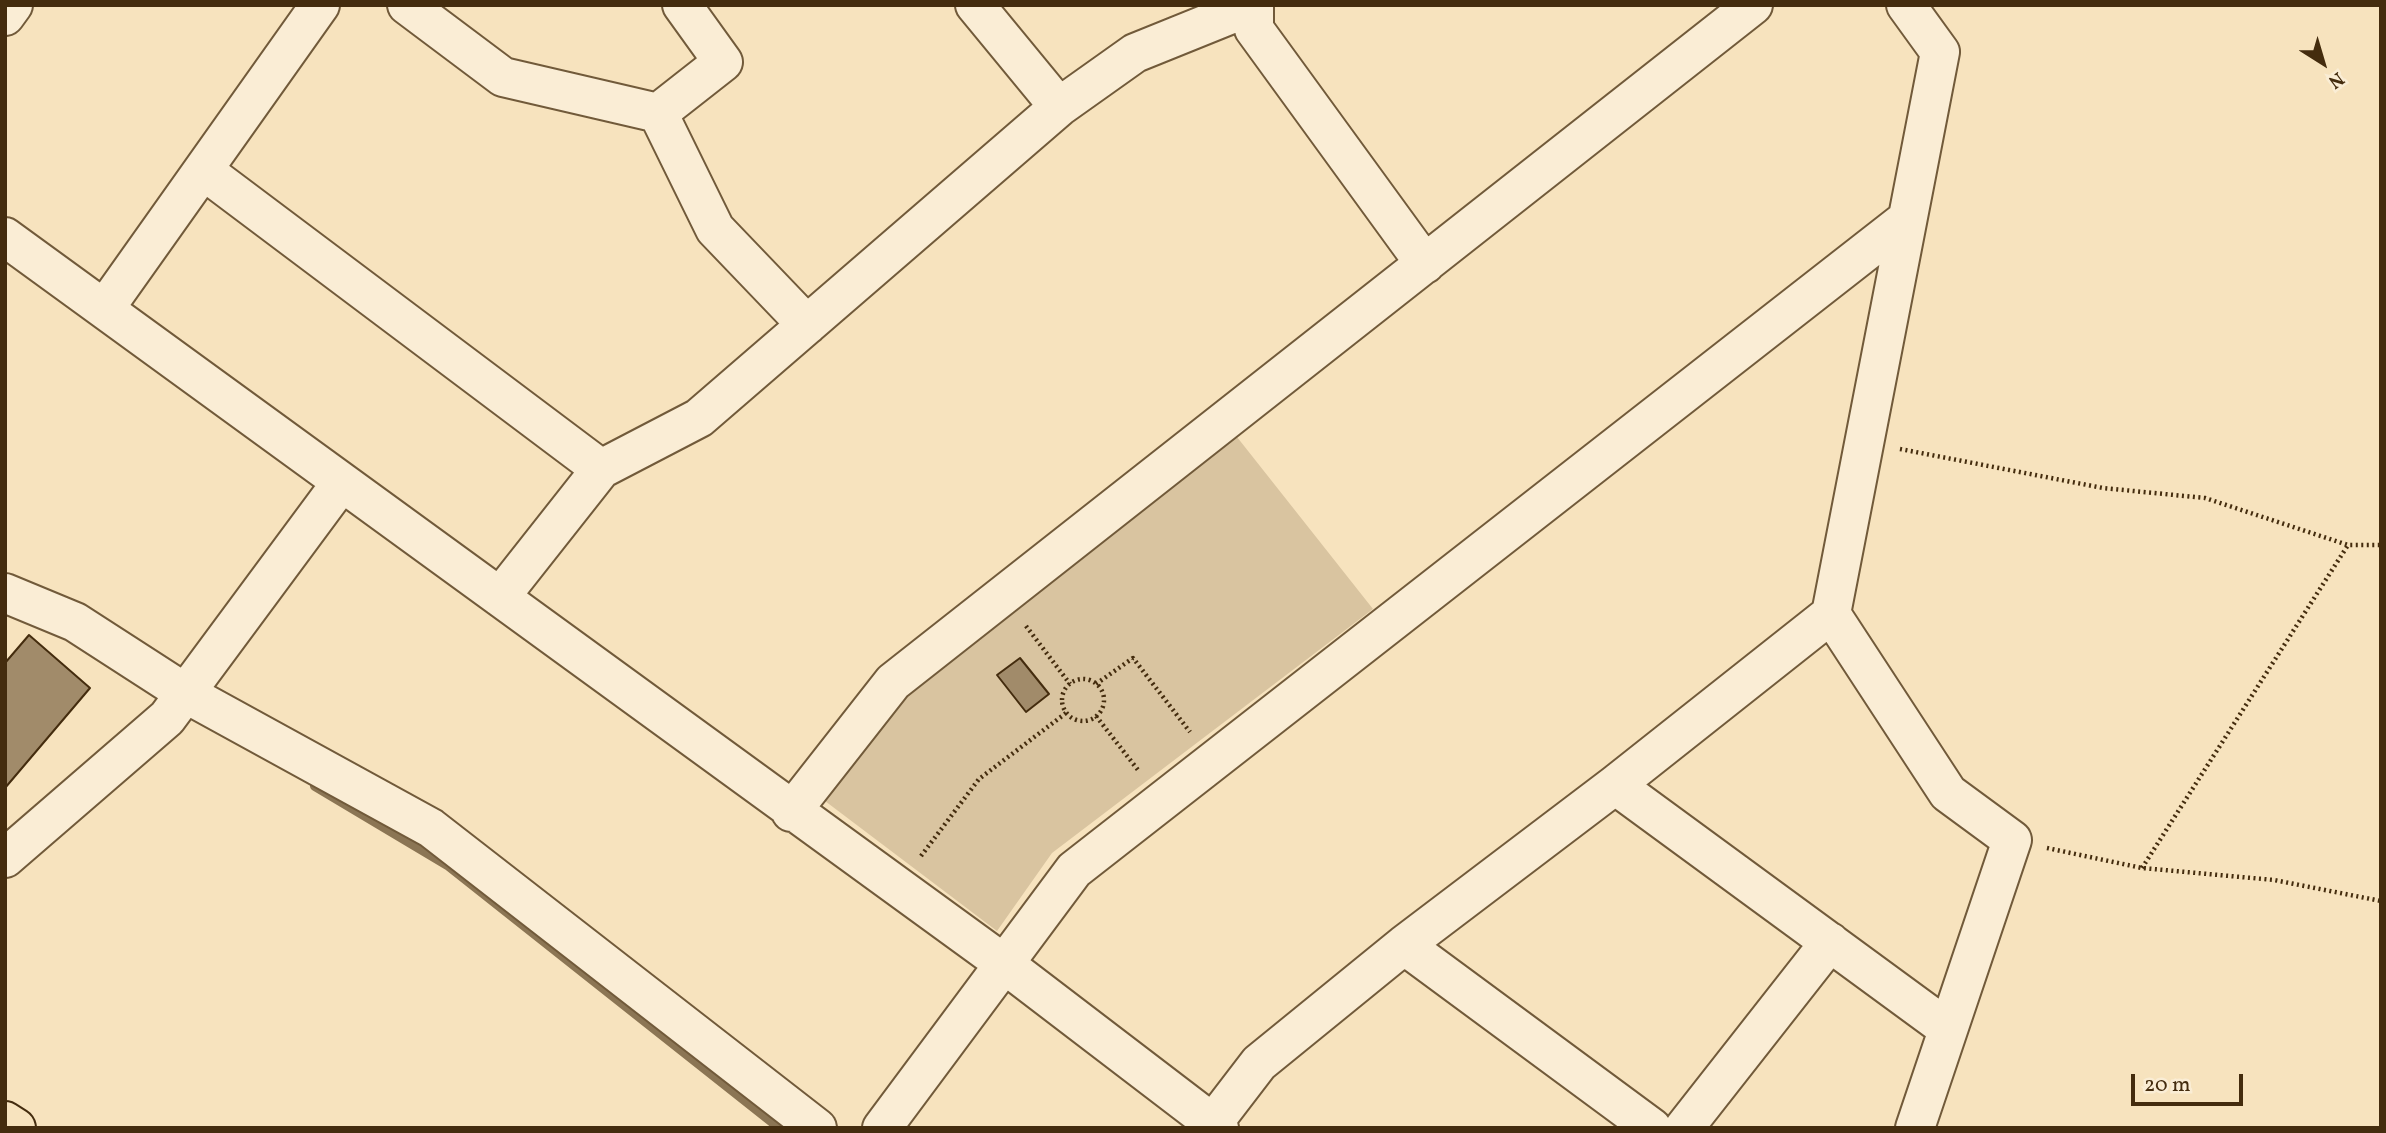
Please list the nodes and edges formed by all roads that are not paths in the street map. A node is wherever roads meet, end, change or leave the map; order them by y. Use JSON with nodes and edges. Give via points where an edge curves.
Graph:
{"nodes":[{"id":1,"x":13,"y":5,"type":"edge"},
{"id":2,"x":320,"y":5,"type":"edge"},
{"id":3,"x":407,"y":5,"type":"edge"},
{"id":4,"x":682,"y":5,"type":"edge"},
{"id":5,"x":975,"y":5,"type":"edge"},
{"id":6,"x":1254,"y":5,"type":"edge"},
{"id":7,"x":1753,"y":5,"type":"edge"},
{"id":8,"x":1906,"y":5,"type":"edge"},
{"id":9,"x":5,"y":16,"type":"edge"},
{"id":10,"x":1059,"y":107,"type":"junction"},
{"id":11,"x":658,"y":113,"type":"junction"},
{"id":12,"x":203,"y":170,"type":"junction"},
{"id":13,"x":1906,"y":220,"type":"junction"},
{"id":14,"x":5,"y":237,"type":"edge"},
{"id":15,"x":1425,"y":264,"type":"junction"},
{"id":16,"x":105,"y":308,"type":"junction"},
{"id":17,"x":807,"y":325,"type":"junction"},
{"id":18,"x":601,"y":470,"type":"junction"},
{"id":19,"x":341,"y":483,"type":"junction"},
{"id":20,"x":5,"y":593,"type":"edge"},
{"id":21,"x":500,"y":597,"type":"junction"},
{"id":22,"x":1831,"y":614,"type":"junction"},
{"id":23,"x":185,"y":693,"type":"junction"},
{"id":24,"x":1615,"y":785,"type":"junction"},
{"id":25,"x":791,"y":811,"type":"junction"},
{"id":26,"x":5,"y":858,"type":"edge"},
{"id":27,"x":1830,"y":942,"type":"junction"},
{"id":28,"x":1404,"y":945,"type":"junction"},
{"id":29,"x":1003,"y":963,"type":"junction"},
{"id":30,"x":1948,"y":1029,"type":"junction"},
{"id":31,"x":5,"y":1121,"type":"edge"},
{"id":32,"x":1216,"y":1125,"type":"edge"},
{"id":33,"x":16,"y":1128,"type":"edge"},
{"id":34,"x":817,"y":1128,"type":"edge"},
{"id":35,"x":882,"y":1128,"type":"edge"},
{"id":36,"x":1652,"y":1128,"type":"edge"},
{"id":37,"x":1685,"y":1128,"type":"edge"},
{"id":38,"x":1915,"y":1128,"type":"edge"}],
"edges":[{"from":1,"to":9,"type":"street"},
{"from":2,"to":12,"type":"street"},
{"from":3,"to":11,"type":"street","via":[[503,77]]},
{"from":4,"to":11,"type":"street","via":[[723,62]]},
{"from":5,"to":10,"type":"street"},
{"from":6,"to":10,"type":"street","via":[[1135,52]]},
{"from":6,"to":15,"type":"street","via":[[1254,29]]},
{"from":7,"to":15,"type":"street"},
{"from":8,"to":13,"type":"street","via":[[1940,52]]},
{"from":10,"to":17,"type":"street"},
{"from":11,"to":17,"type":"street","via":[[715,229]]},
{"from":12,"to":16,"type":"street"},
{"from":12,"to":18,"type":"street"},
{"from":13,"to":22,"type":"street"},
{"from":13,"to":29,"type":"street","via":[[1074,870]]},
{"from":14,"to":16,"type":"street"},
{"from":15,"to":25,"type":"street","via":[[893,682]]},
{"from":16,"to":19,"type":"street"},
{"from":17,"to":18,"type":"street","via":[[699,418]]},
{"from":18,"to":21,"type":"street"},
{"from":19,"to":21,"type":"street"},
{"from":19,"to":23,"type":"street"},
{"from":20,"to":23,"type":"street","via":[[75,622]]},
{"from":21,"to":25,"type":"street"},
{"from":22,"to":24,"type":"street"},
{"from":22,"to":30,"type":"street","via":[[1948,793],[2012,840]]},
{"from":23,"to":26,"type":"street","via":[[167,718]]},
{"from":23,"to":34,"type":"street","via":[[431,828]]},
{"from":24,"to":27,"type":"street"},
{"from":24,"to":28,"type":"street"},
{"from":25,"to":29,"type":"street"},
{"from":27,"to":30,"type":"street"},
{"from":27,"to":37,"type":"street"},
{"from":28,"to":32,"type":"street","via":[[1259,1063]]},
{"from":28,"to":36,"type":"street"},
{"from":29,"to":32,"type":"street"},
{"from":29,"to":35,"type":"street"},
{"from":30,"to":38,"type":"street"},
{"from":31,"to":33,"type":"highway"}]}
